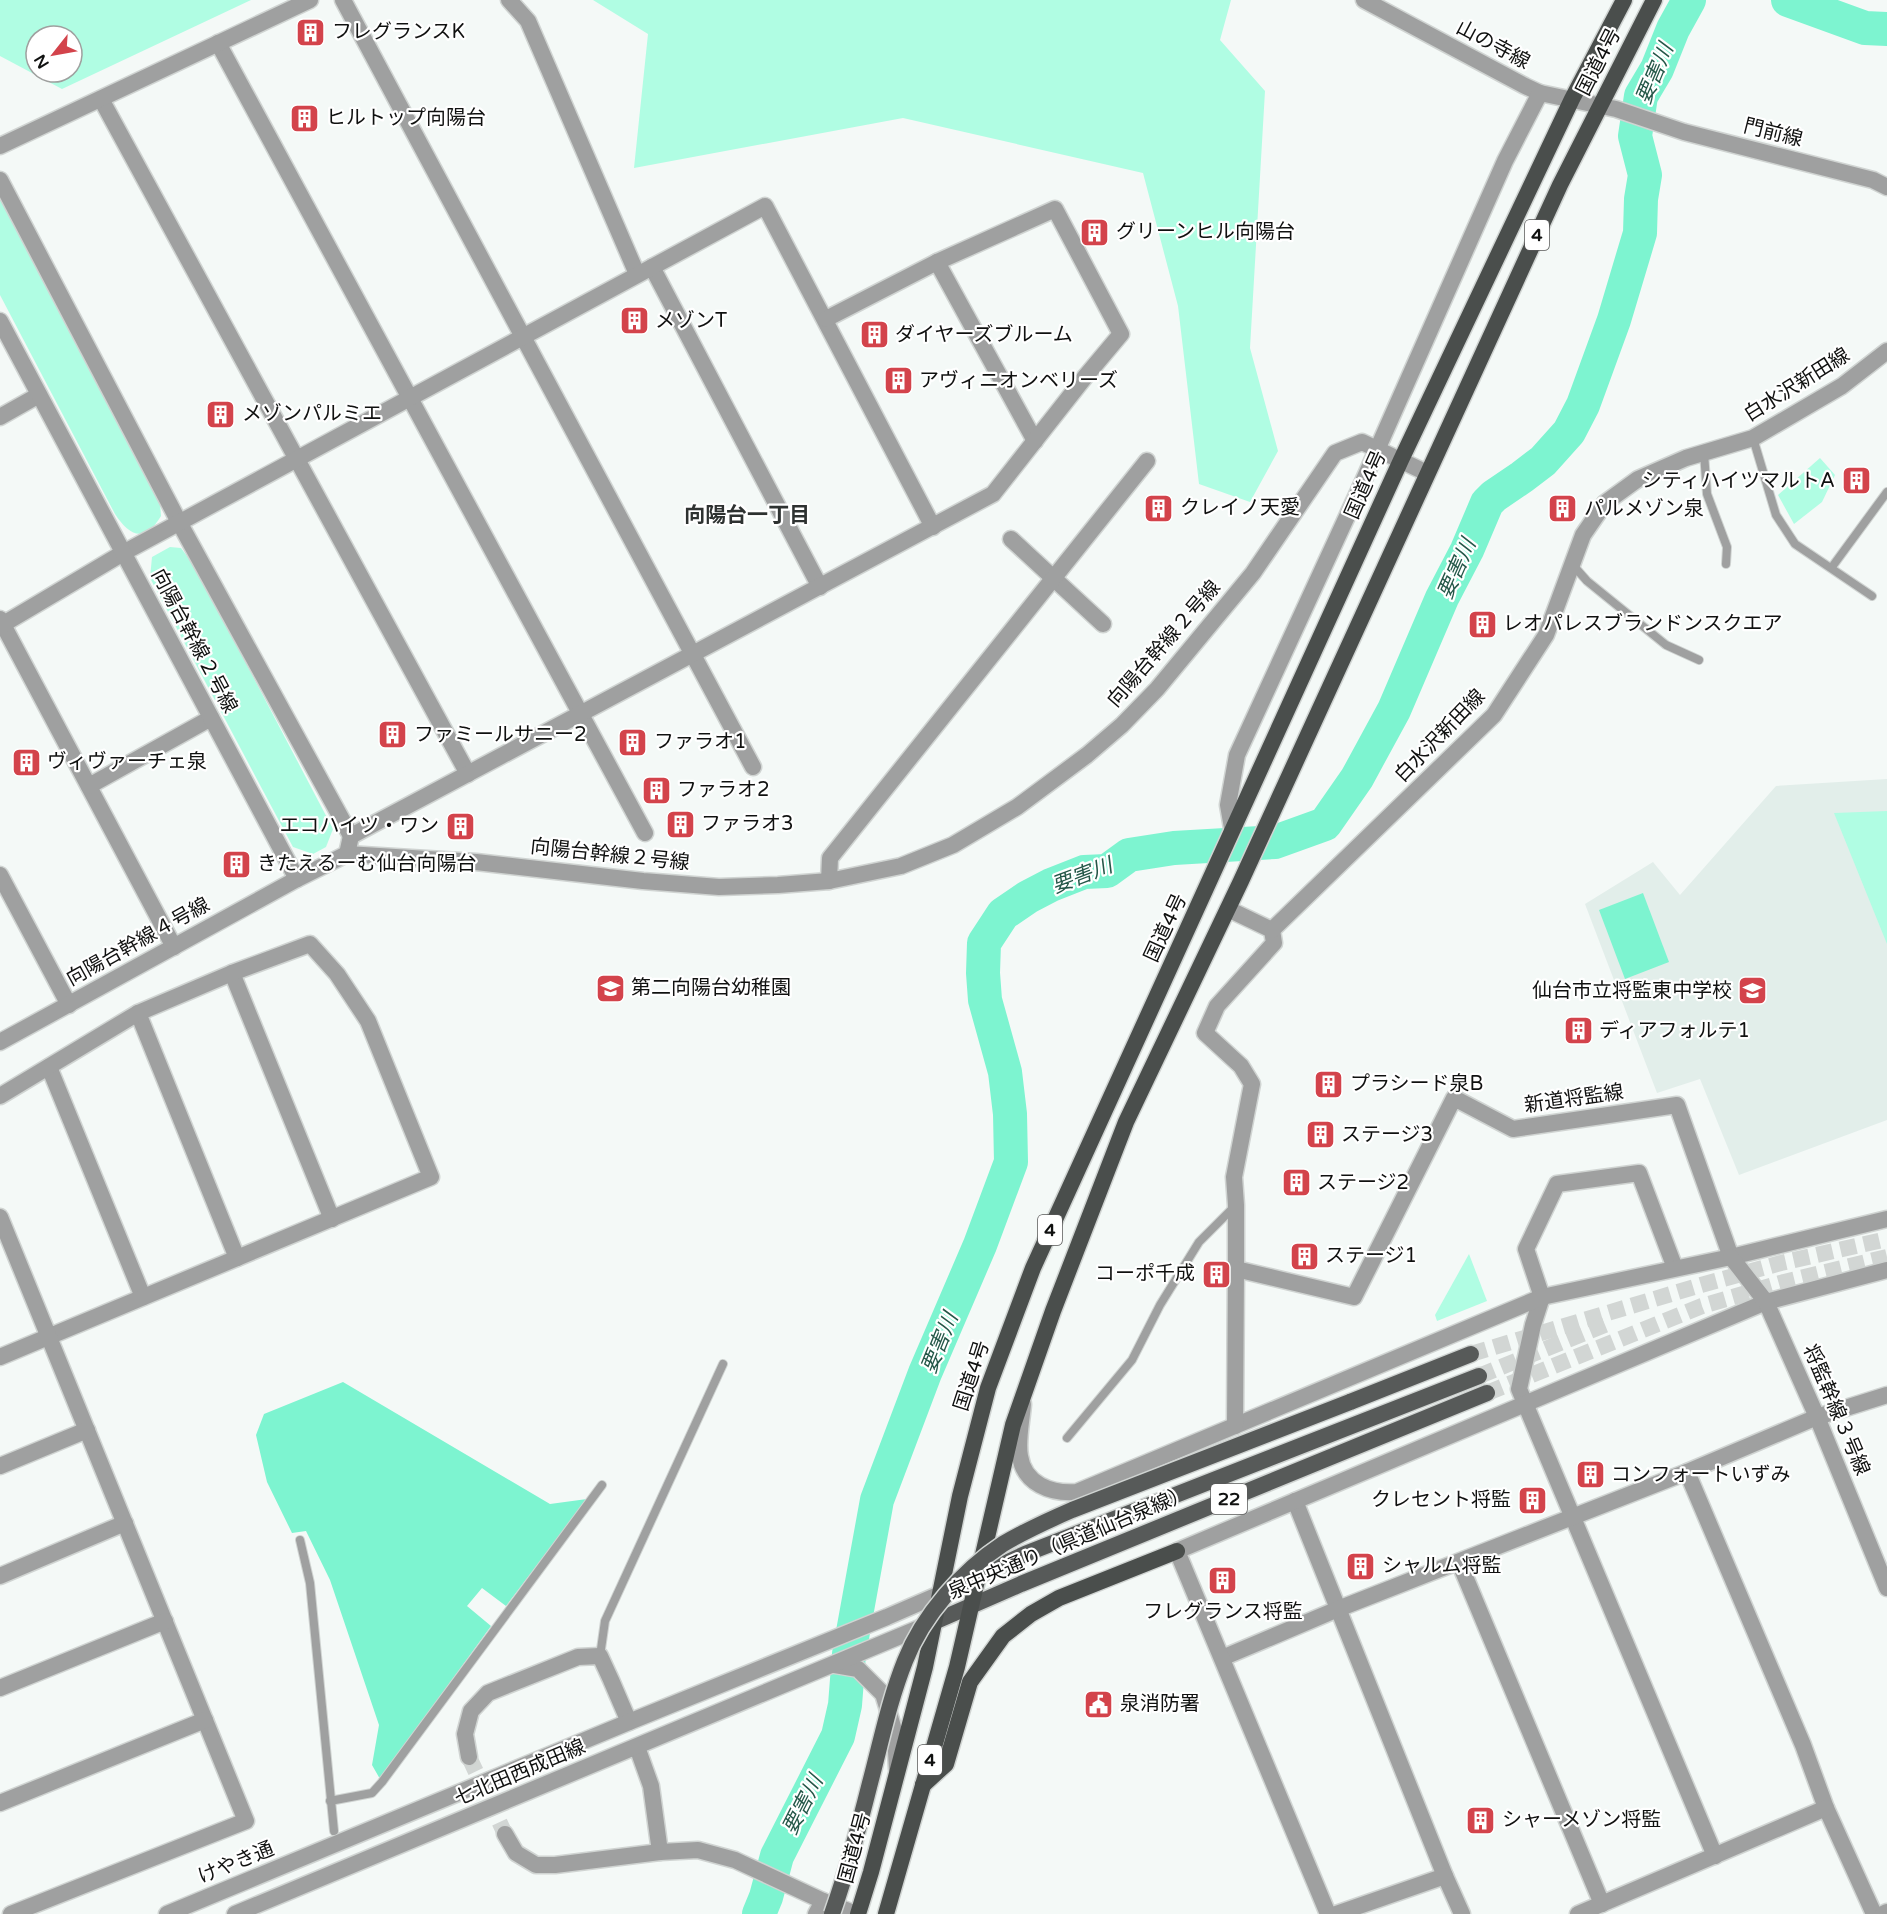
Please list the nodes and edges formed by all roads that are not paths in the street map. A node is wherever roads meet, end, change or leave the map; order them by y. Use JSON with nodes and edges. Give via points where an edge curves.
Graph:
{"nodes":[{"id":1,"x":310,"y":0,"type":"edge"},
{"id":2,"x":343,"y":0,"type":"edge"},
{"id":3,"x":509,"y":0,"type":"edge"},
{"id":4,"x":1364,"y":0,"type":"edge"},
{"id":5,"x":1624,"y":0,"type":"edge"},
{"id":6,"x":1654,"y":0,"type":"edge"},
{"id":7,"x":218,"y":43,"type":"junction"},
{"id":8,"x":1540,"y":93,"type":"junction"},
{"id":9,"x":100,"y":99,"type":"junction"},
{"id":10,"x":1572,"y":99,"type":"junction"},
{"id":11,"x":1600,"y":106,"type":"junction"},
{"id":12,"x":0,"y":146,"type":"edge"},
{"id":13,"x":0,"y":180,"type":"edge"},
{"id":14,"x":1887,"y":187,"type":"edge"},
{"id":15,"x":938,"y":262,"type":"junction"},
{"id":16,"x":645,"y":271,"type":"junction"},
{"id":17,"x":826,"y":319,"type":"junction"},
{"id":18,"x":0,"y":321,"type":"edge"},
{"id":19,"x":523,"y":336,"type":"junction"},
{"id":20,"x":1887,"y":351,"type":"edge"},
{"id":21,"x":39,"y":395,"type":"junction"},
{"id":22,"x":410,"y":398,"type":"junction"},
{"id":23,"x":0,"y":417,"type":"edge"},
{"id":24,"x":1753,"y":438,"type":"junction"},
{"id":25,"x":1035,"y":441,"type":"junction"},
{"id":26,"x":1376,"y":449,"type":"junction"},
{"id":27,"x":1704,"y":453,"type":"junction"},
{"id":28,"x":297,"y":459,"type":"junction"},
{"id":29,"x":1401,"y":460,"type":"junction"},
{"id":30,"x":1147,"y":461,"type":"dead end"},
{"id":31,"x":1427,"y":473,"type":"junction"},
{"id":32,"x":1887,"y":492,"type":"edge"},
{"id":33,"x":179,"y":522,"type":"junction"},
{"id":34,"x":933,"y":527,"type":"junction"},
{"id":35,"x":1011,"y":539,"type":"dead end"},
{"id":36,"x":123,"y":552,"type":"junction"},
{"id":37,"x":1572,"y":564,"type":"junction"},
{"id":38,"x":1726,"y":564,"type":"dead end"},
{"id":39,"x":1832,"y":567,"type":"junction"},
{"id":40,"x":1053,"y":579,"type":"junction"},
{"id":41,"x":820,"y":587,"type":"junction"},
{"id":42,"x":1872,"y":596,"type":"dead end"},
{"id":43,"x":1,"y":623,"type":"edge"},
{"id":44,"x":1103,"y":624,"type":"dead end"},
{"id":45,"x":692,"y":655,"type":"junction"},
{"id":46,"x":1699,"y":660,"type":"dead end"},
{"id":47,"x":581,"y":714,"type":"junction"},
{"id":48,"x":211,"y":718,"type":"junction"},
{"id":49,"x":753,"y":767,"type":"dead end"},
{"id":50,"x":468,"y":774,"type":"junction"},
{"id":51,"x":88,"y":786,"type":"junction"},
{"id":52,"x":1232,"y":828,"type":"junction"},
{"id":53,"x":645,"y":833,"type":"dead end"},
{"id":54,"x":351,"y":836,"type":"junction"},
{"id":55,"x":347,"y":854,"type":"junction"},
{"id":56,"x":0,"y":875,"type":"edge"},
{"id":57,"x":297,"y":879,"type":"junction"},
{"id":58,"x":829,"y":881,"type":"junction"},
{"id":59,"x":1228,"y":909,"type":"junction"},
{"id":60,"x":1272,"y":930,"type":"junction"},
{"id":61,"x":174,"y":947,"type":"junction"},
{"id":62,"x":232,"y":973,"type":"junction"},
{"id":63,"x":69,"y":1005,"type":"junction"},
{"id":64,"x":138,"y":1013,"type":"junction"},
{"id":65,"x":0,"y":1042,"type":"edge"},
{"id":66,"x":49,"y":1067,"type":"junction"},
{"id":67,"x":0,"y":1096,"type":"edge"},
{"id":68,"x":1236,"y":1204,"type":"junction"},
{"id":69,"x":0,"y":1217,"type":"edge"},
{"id":70,"x":332,"y":1219,"type":"junction"},
{"id":71,"x":1887,"y":1220,"type":"edge"},
{"id":72,"x":1731,"y":1257,"type":"junction"},
{"id":73,"x":237,"y":1258,"type":"junction"},
{"id":74,"x":1675,"y":1268,"type":"junction"},
{"id":75,"x":1236,"y":1269,"type":"junction"},
{"id":76,"x":1887,"y":1270,"type":"edge"},
{"id":77,"x":1542,"y":1296,"type":"junction"},
{"id":78,"x":143,"y":1298,"type":"junction"},
{"id":79,"x":1766,"y":1302,"type":"junction"},
{"id":80,"x":49,"y":1337,"type":"junction"},
{"id":81,"x":1471,"y":1354,"type":"tunnel mouth"},
{"id":82,"x":0,"y":1357,"type":"edge"},
{"id":83,"x":723,"y":1364,"type":"dead end"},
{"id":84,"x":1479,"y":1376,"type":"tunnel mouth"},
{"id":85,"x":1024,"y":1393,"type":"junction"},
{"id":86,"x":1487,"y":1393,"type":"tunnel mouth"},
{"id":87,"x":1887,"y":1395,"type":"edge"},
{"id":88,"x":1526,"y":1405,"type":"junction"},
{"id":89,"x":1817,"y":1417,"type":"junction"},
{"id":90,"x":1235,"y":1426,"type":"junction"},
{"id":91,"x":87,"y":1430,"type":"junction"},
{"id":92,"x":1068,"y":1438,"type":"dead end"},
{"id":93,"x":0,"y":1466,"type":"edge"},
{"id":94,"x":1687,"y":1472,"type":"junction"},
{"id":95,"x":602,"y":1485,"type":"dead end"},
{"id":96,"x":1294,"y":1502,"type":"junction"},
{"id":97,"x":1574,"y":1517,"type":"junction"},
{"id":98,"x":124,"y":1523,"type":"junction"},
{"id":99,"x":300,"y":1540,"type":"dead end"},
{"id":100,"x":1178,"y":1551,"type":"junction"},
{"id":101,"x":1458,"y":1562,"type":"junction"},
{"id":102,"x":0,"y":1576,"type":"edge"},
{"id":103,"x":978,"y":1576,"type":"junction"},
{"id":104,"x":1887,"y":1588,"type":"edge"},
{"id":105,"x":940,"y":1593,"type":"junction"},
{"id":106,"x":972,"y":1606,"type":"junction"},
{"id":107,"x":1338,"y":1609,"type":"junction"},
{"id":108,"x":165,"y":1620,"type":"junction"},
{"id":109,"x":934,"y":1622,"type":"junction"},
{"id":110,"x":600,"y":1656,"type":"junction"},
{"id":111,"x":1222,"y":1658,"type":"junction"},
{"id":112,"x":828,"y":1668,"type":"junction"},
{"id":113,"x":0,"y":1688,"type":"edge"},
{"id":114,"x":205,"y":1720,"type":"junction"},
{"id":115,"x":629,"y":1722,"type":"junction"},
{"id":116,"x":637,"y":1747,"type":"junction"},
{"id":117,"x":469,"y":1757,"type":"tunnel mouth"},
{"id":118,"x":897,"y":1773,"type":"junction"},
{"id":119,"x":922,"y":1786,"type":"junction"},
{"id":120,"x":330,"y":1801,"type":"junction"},
{"id":121,"x":0,"y":1803,"type":"edge"},
{"id":122,"x":1826,"y":1808,"type":"junction"},
{"id":123,"x":334,"y":1831,"type":"dead end"},
{"id":124,"x":505,"y":1834,"type":"tunnel mouth"},
{"id":125,"x":660,"y":1852,"type":"junction"},
{"id":126,"x":1714,"y":1856,"type":"junction"},
{"id":127,"x":1445,"y":1876,"type":"junction"},
{"id":128,"x":1602,"y":1904,"type":"junction"},
{"id":129,"x":824,"y":1910,"type":"edge"},
{"id":130,"x":11,"y":1914,"type":"edge"},
{"id":131,"x":167,"y":1914,"type":"edge"},
{"id":132,"x":235,"y":1914,"type":"edge"},
{"id":133,"x":857,"y":1914,"type":"edge"},
{"id":134,"x":886,"y":1914,"type":"edge"},
{"id":135,"x":1328,"y":1914,"type":"edge"},
{"id":136,"x":1336,"y":1914,"type":"edge"},
{"id":137,"x":1462,"y":1914,"type":"edge"},
{"id":138,"x":1578,"y":1914,"type":"edge"},
{"id":139,"x":1874,"y":1914,"type":"edge"}],
"edges":[{"from":1,"to":7,"type":"street"},
{"from":2,"to":19,"type":"street"},
{"from":3,"to":16,"type":"street","via":[[528,21]]},
{"from":4,"to":8,"type":"street","name":"山の寺線"},
{"from":5,"to":10,"type":"highway","name":"国道4号","number":"4"},
{"from":6,"to":11,"type":"highway","name":"国道4号","number":"4"},
{"from":7,"to":9,"type":"street"},
{"from":7,"to":22,"type":"street"},
{"from":8,"to":10,"type":"street","name":"山の寺線"},
{"from":8,"to":26,"type":"street","via":[[1505,161]]},
{"from":9,"to":12,"type":"street"},
{"from":9,"to":28,"type":"street"},
{"from":10,"to":11,"type":"street","name":"山の寺線"},
{"from":10,"to":29,"type":"highway","name":"国道4号","number":"4"},
{"from":11,"to":14,"type":"street","name":"門前線"},
{"from":11,"to":31,"type":"highway","name":"国道4号","number":"4"},
{"from":13,"to":33,"type":"street"},
{"from":15,"to":17,"type":"street"},
{"from":15,"to":25,"type":"street"},
{"from":15,"to":25,"type":"street","via":[[1055,209],[1121,334]]},
{"from":16,"to":17,"type":"street","via":[[765,206]]},
{"from":16,"to":19,"type":"street"},
{"from":16,"to":41,"type":"street"},
{"from":17,"to":34,"type":"street"},
{"from":18,"to":21,"type":"street","name":"向陽台幹線２号線"},
{"from":19,"to":22,"type":"street"},
{"from":19,"to":45,"type":"street"},
{"from":20,"to":24,"type":"street","name":"白水沢新田線","via":[[1842,386]]},
{"from":21,"to":23,"type":"street"},
{"from":21,"to":36,"type":"street","name":"向陽台幹線２号線"},
{"from":22,"to":28,"type":"street"},
{"from":22,"to":47,"type":"street"},
{"from":24,"to":27,"type":"street","name":"白水沢新田線"},
{"from":24,"to":39,"type":"lane","via":[[1776,515],[1795,544]]},
{"from":25,"to":34,"type":"street","via":[[993,495]]},
{"from":26,"to":29,"type":"street"},
{"from":26,"to":52,"type":"street","via":[[1237,755],[1228,806]]},
{"from":26,"to":58,"type":"street","name":"向陽台幹線２号線","via":[[1362,442],[1335,453],[1253,573],[1191,649],[1129,718],[1087,755],[1017,807],[953,845],[901,866]]},
{"from":27,"to":37,"type":"street","name":"白水沢新田線","via":[[1638,479],[1605,503],[1583,535]]},
{"from":27,"to":38,"type":"lane","via":[[1707,494],[1726,547]]},
{"from":28,"to":33,"type":"street"},
{"from":28,"to":50,"type":"street"},
{"from":29,"to":31,"type":"street"},
{"from":29,"to":52,"type":"highway","name":"国道4号","number":"4"},
{"from":30,"to":40,"type":"street"},
{"from":31,"to":59,"type":"highway","name":"国道4号","number":"4"},
{"from":32,"to":39,"type":"lane"},
{"from":33,"to":36,"type":"street"},
{"from":33,"to":54,"type":"street"},
{"from":34,"to":41,"type":"street"},
{"from":35,"to":40,"type":"street"},
{"from":36,"to":43,"type":"street"},
{"from":36,"to":48,"type":"street","name":"向陽台幹線２号線"},
{"from":37,"to":46,"type":"lane","via":[[1587,581],[1666,645]]},
{"from":37,"to":60,"type":"street","name":"白水沢新田線","via":[[1546,635],[1494,715]]},
{"from":39,"to":42,"type":"lane"},
{"from":40,"to":44,"type":"street"},
{"from":40,"to":58,"type":"street","via":[[830,858]]},
{"from":41,"to":45,"type":"street"},
{"from":43,"to":51,"type":"street"},
{"from":45,"to":47,"type":"street"},
{"from":45,"to":49,"type":"street"},
{"from":47,"to":50,"type":"street"},
{"from":47,"to":53,"type":"street"},
{"from":48,"to":51,"type":"street"},
{"from":48,"to":57,"type":"street","name":"向陽台幹線２号線"},
{"from":50,"to":54,"type":"street"},
{"from":51,"to":61,"type":"street"},
{"from":52,"to":105,"type":"highway","name":"国道4号","number":"4","via":[[1033,1268],[988,1388]]},
{"from":54,"to":55,"type":"street"},
{"from":55,"to":57,"type":"street"},
{"from":55,"to":58,"type":"street","name":"向陽台幹線２号線","via":[[476,862],[719,887]]},
{"from":56,"to":63,"type":"street"},
{"from":57,"to":61,"type":"street","name":"向陽台幹線４号線"},
{"from":59,"to":60,"type":"street"},
{"from":59,"to":85,"type":"highway","name":"国道4号","number":"4","via":[[1126,1122]]},
{"from":60,"to":68,"type":"street","via":[[1274,943],[1217,1006],[1205,1033],[1241,1066],[1252,1084],[1234,1177]]},
{"from":61,"to":63,"type":"street","name":"向陽台幹線４号線"},
{"from":62,"to":64,"type":"street"},
{"from":62,"to":70,"type":"street"},
{"from":62,"to":70,"type":"street","via":[[310,944],[337,974],[368,1021],[431,1177]]},
{"from":63,"to":65,"type":"street","name":"向陽台幹線４号線"},
{"from":64,"to":66,"type":"street"},
{"from":64,"to":73,"type":"street"},
{"from":66,"to":67,"type":"street"},
{"from":66,"to":78,"type":"street"},
{"from":68,"to":75,"type":"street"},
{"from":68,"to":92,"type":"lane","via":[[1199,1242],[1132,1360]]},
{"from":69,"to":80,"type":"street"},
{"from":70,"to":73,"type":"street"},
{"from":71,"to":72,"type":"street"},
{"from":72,"to":74,"type":"street"},
{"from":72,"to":75,"type":"street","name":"新道将監線","via":[[1677,1105],[1513,1130],[1454,1098],[1354,1298]]},
{"from":72,"to":79,"type":"street","name":"将監幹線３号線"},
{"from":73,"to":78,"type":"street"},
{"from":74,"to":77,"type":"street"},
{"from":74,"to":77,"type":"street","via":[[1639,1173],[1557,1184],[1526,1249]]},
{"from":75,"to":90,"type":"street"},
{"from":76,"to":79,"type":"street"},
{"from":77,"to":88,"type":"street","via":[[1519,1389]]},
{"from":77,"to":90,"type":"street"},
{"from":78,"to":80,"type":"street"},
{"from":79,"to":88,"type":"street"},
{"from":79,"to":89,"type":"street","name":"将監幹線３号線"},
{"from":80,"to":82,"type":"street"},
{"from":80,"to":91,"type":"street"},
{"from":81,"to":129,"type":"main road","bridge":true,"via":[[1072,1510],[1002,1545],[972,1569],[925,1623],[906,1659],[887,1714],[844,1879]]},
{"from":83,"to":110,"type":"lane","via":[[605,1621]]},
{"from":84,"to":103,"type":"main road","name":"泉中央通り（県道仙台泉線）","number":"22","via":[[1025,1554]]},
{"from":85,"to":90,"type":"street","via":[[1019,1455],[1024,1470],[1039,1485],[1064,1493],[1077,1492]]},
{"from":85,"to":103,"type":"highway","name":"国道4号","number":"4"},
{"from":86,"to":106,"type":"main road","name":"泉中央通り（県道仙台泉線）","number":"22"},
{"from":87,"to":89,"type":"street"},
{"from":88,"to":96,"type":"street"},
{"from":88,"to":97,"type":"street"},
{"from":89,"to":94,"type":"street"},
{"from":89,"to":104,"type":"street","name":"将監幹線３号線"},
{"from":91,"to":93,"type":"street"},
{"from":91,"to":98,"type":"street"},
{"from":94,"to":97,"type":"street"},
{"from":94,"to":122,"type":"street"},
{"from":95,"to":120,"type":"lane","via":[[382,1782],[372,1793]]},
{"from":96,"to":100,"type":"street"},
{"from":96,"to":107,"type":"street"},
{"from":97,"to":101,"type":"street"},
{"from":97,"to":126,"type":"street"},
{"from":98,"to":102,"type":"street"},
{"from":98,"to":108,"type":"street"},
{"from":99,"to":120,"type":"lane","via":[[310,1583]]},
{"from":100,"to":111,"type":"street"},
{"from":100,"to":119,"type":"highway","via":[[1059,1598],[1003,1636],[970,1682],[946,1764]]},
{"from":101,"to":107,"type":"street"},
{"from":101,"to":128,"type":"street"},
{"from":103,"to":105,"type":"main road","number":"22"},
{"from":103,"to":106,"type":"highway","name":"国道4号","number":"4"},
{"from":105,"to":109,"type":"highway","name":"国道4号","number":"4"},
{"from":105,"to":115,"type":"street","name":"けやき通"},
{"from":106,"to":109,"type":"main road","name":"泉中央通り（県道仙台泉線）","number":"22"},
{"from":106,"to":119,"type":"highway","name":"国道4号","number":"4"},
{"from":107,"to":111,"type":"street"},
{"from":107,"to":127,"type":"street"},
{"from":108,"to":113,"type":"street"},
{"from":108,"to":114,"type":"street"},
{"from":109,"to":112,"type":"street","name":"七北田西成田線"},
{"from":109,"to":118,"type":"highway","name":"国道4号","number":"4"},
{"from":110,"to":115,"type":"street"},
{"from":110,"to":117,"type":"street","via":[[578,1657],[488,1693],[471,1711],[465,1734]]},
{"from":111,"to":135,"type":"street"},
{"from":112,"to":116,"type":"street","name":"七北田西成田線"},
{"from":112,"to":118,"type":"street","via":[[858,1669],[883,1694],[895,1733]]},
{"from":114,"to":121,"type":"street"},
{"from":114,"to":130,"type":"street","via":[[246,1821]]},
{"from":115,"to":131,"type":"street","name":"けやき通"},
{"from":116,"to":125,"type":"street","via":[[651,1786]]},
{"from":116,"to":132,"type":"street","name":"七北田西成田線"},
{"from":118,"to":133,"type":"highway","name":"国道4号","number":"4"},
{"from":119,"to":134,"type":"highway","name":"国道4号","number":"4"},
{"from":120,"to":123,"type":"lane"},
{"from":122,"to":126,"type":"street"},
{"from":122,"to":139,"type":"street"},
{"from":124,"to":125,"type":"street","via":[[516,1853],[536,1865]]},
{"from":125,"to":129,"type":"street","via":[[698,1850],[735,1860],[805,1893]]},
{"from":126,"to":128,"type":"street"},
{"from":127,"to":136,"type":"street"},
{"from":127,"to":137,"type":"street"},
{"from":128,"to":138,"type":"street"},
{"from":129,"to":133,"type":"street"}]}
